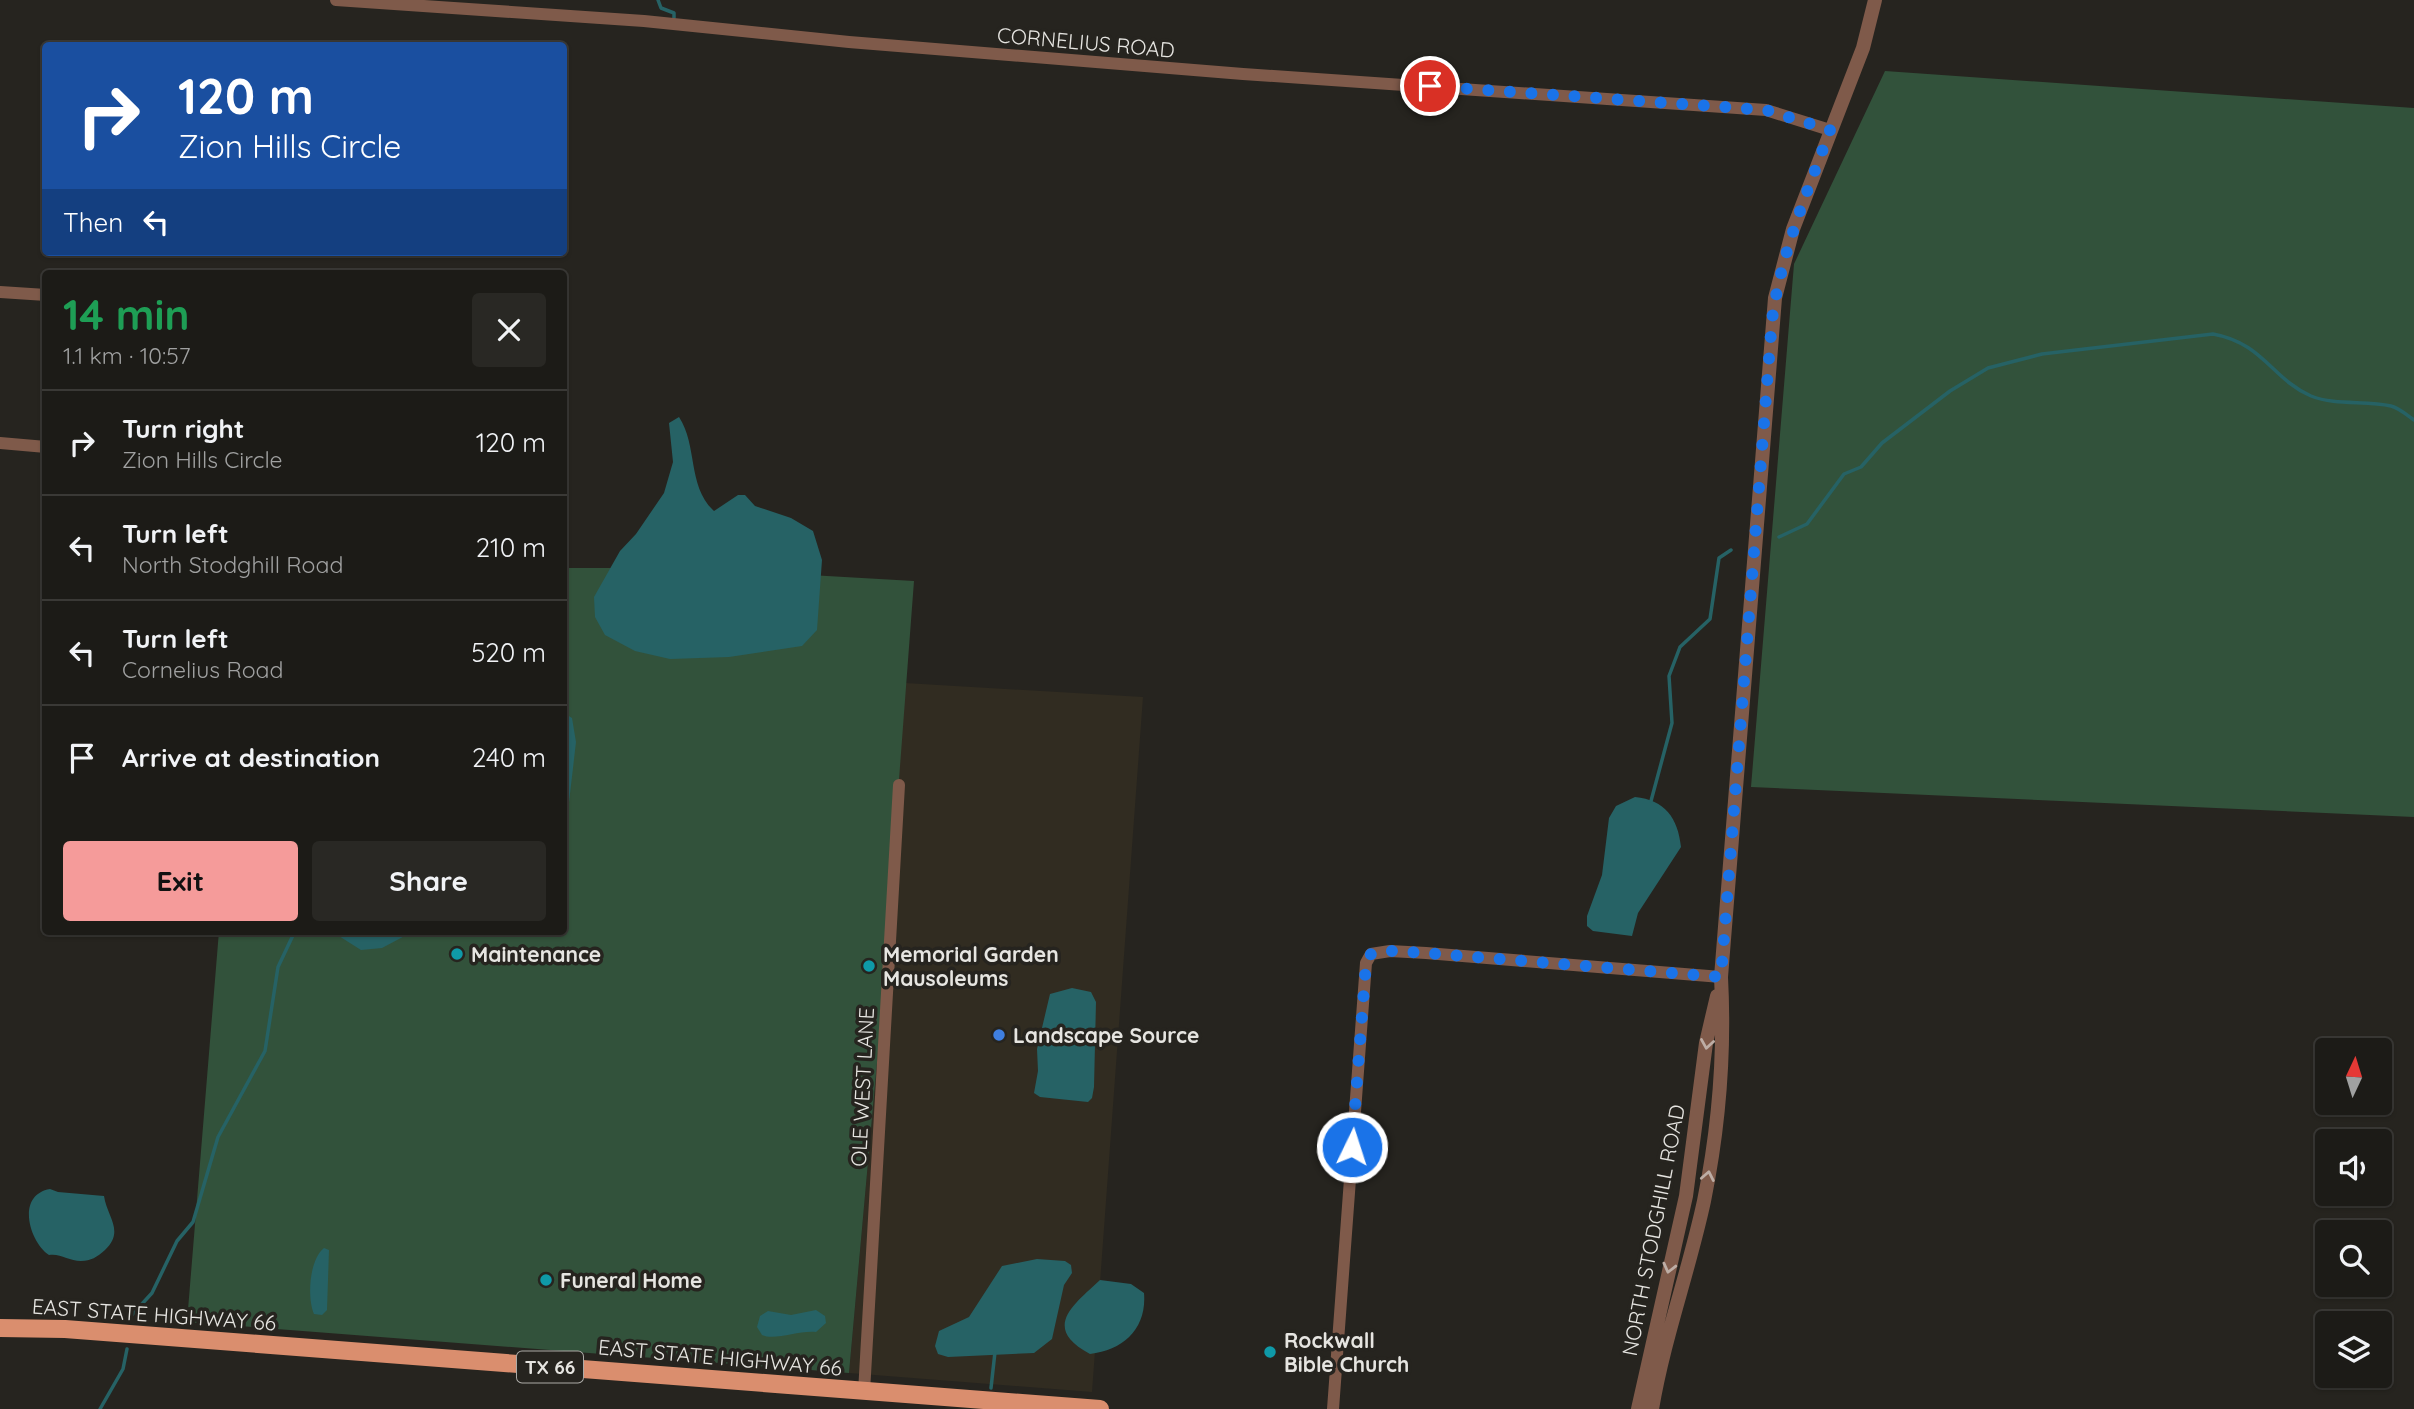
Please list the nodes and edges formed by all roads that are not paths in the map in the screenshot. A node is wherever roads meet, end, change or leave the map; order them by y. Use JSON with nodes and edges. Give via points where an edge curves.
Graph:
{"nodes":[{"id":1,"x":336,"y":0,"type":"edge"},
{"id":2,"x":1875,"y":0,"type":"edge"},
{"id":3,"x":1830,"y":130,"type":"junction"},
{"id":4,"x":0,"y":292,"type":"edge"},
{"id":5,"x":42,"y":295,"type":"edge"},
{"id":6,"x":0,"y":443,"type":"edge"},
{"id":7,"x":42,"y":447,"type":"edge"},
{"id":8,"x":899,"y":785,"type":"dead end"},
{"id":9,"x":1721,"y":977,"type":"junction"},
{"id":10,"x":0,"y":1328,"type":"edge"},
{"id":11,"x":864,"y":1392,"type":"junction"},
{"id":12,"x":1100,"y":1409,"type":"edge"},
{"id":13,"x":1333,"y":1409,"type":"edge"},
{"id":14,"x":1638,"y":1409,"type":"edge"},
{"id":15,"x":1653,"y":1409,"type":"edge"}],
"edges":[{"from":1,"to":3,"type":"street","name":"CORNELIUS ROAD","via":[[644,21],[1236,74],[1766,110]]},
{"from":2,"to":3,"type":"street","name":"NORTH STODGHILL ROAD","via":[[1863,48]]},
{"from":3,"to":9,"type":"street","name":"NORTH STODGHILL ROAD","via":[[1793,229],[1774,309]]},
{"from":4,"to":5,"type":"street"},
{"from":6,"to":7,"type":"street"},
{"from":8,"to":11,"type":"street","name":"OLE WEST LANE"},
{"from":9,"to":13,"type":"street","via":[[1426,953],[1371,954],[1366,963]]},
{"from":9,"to":14,"type":"street","name":"NORTH STODGHILL ROAD","one_way":true,"via":[[1706,1043],[1686,1196]]},
{"from":15,"to":9,"type":"street","name":"NORTH STODGHILL ROAD","one_way":true,"via":[[1710,1166],[1724,1035]]},
{"from":10,"to":11,"type":"main road","name":"EAST STATE HIGHWAY 66","number":"TX 66","via":[[65,1329]]},
{"from":11,"to":12,"type":"main road","name":"EAST STATE HIGHWAY 66","number":"TX 66"}]}
